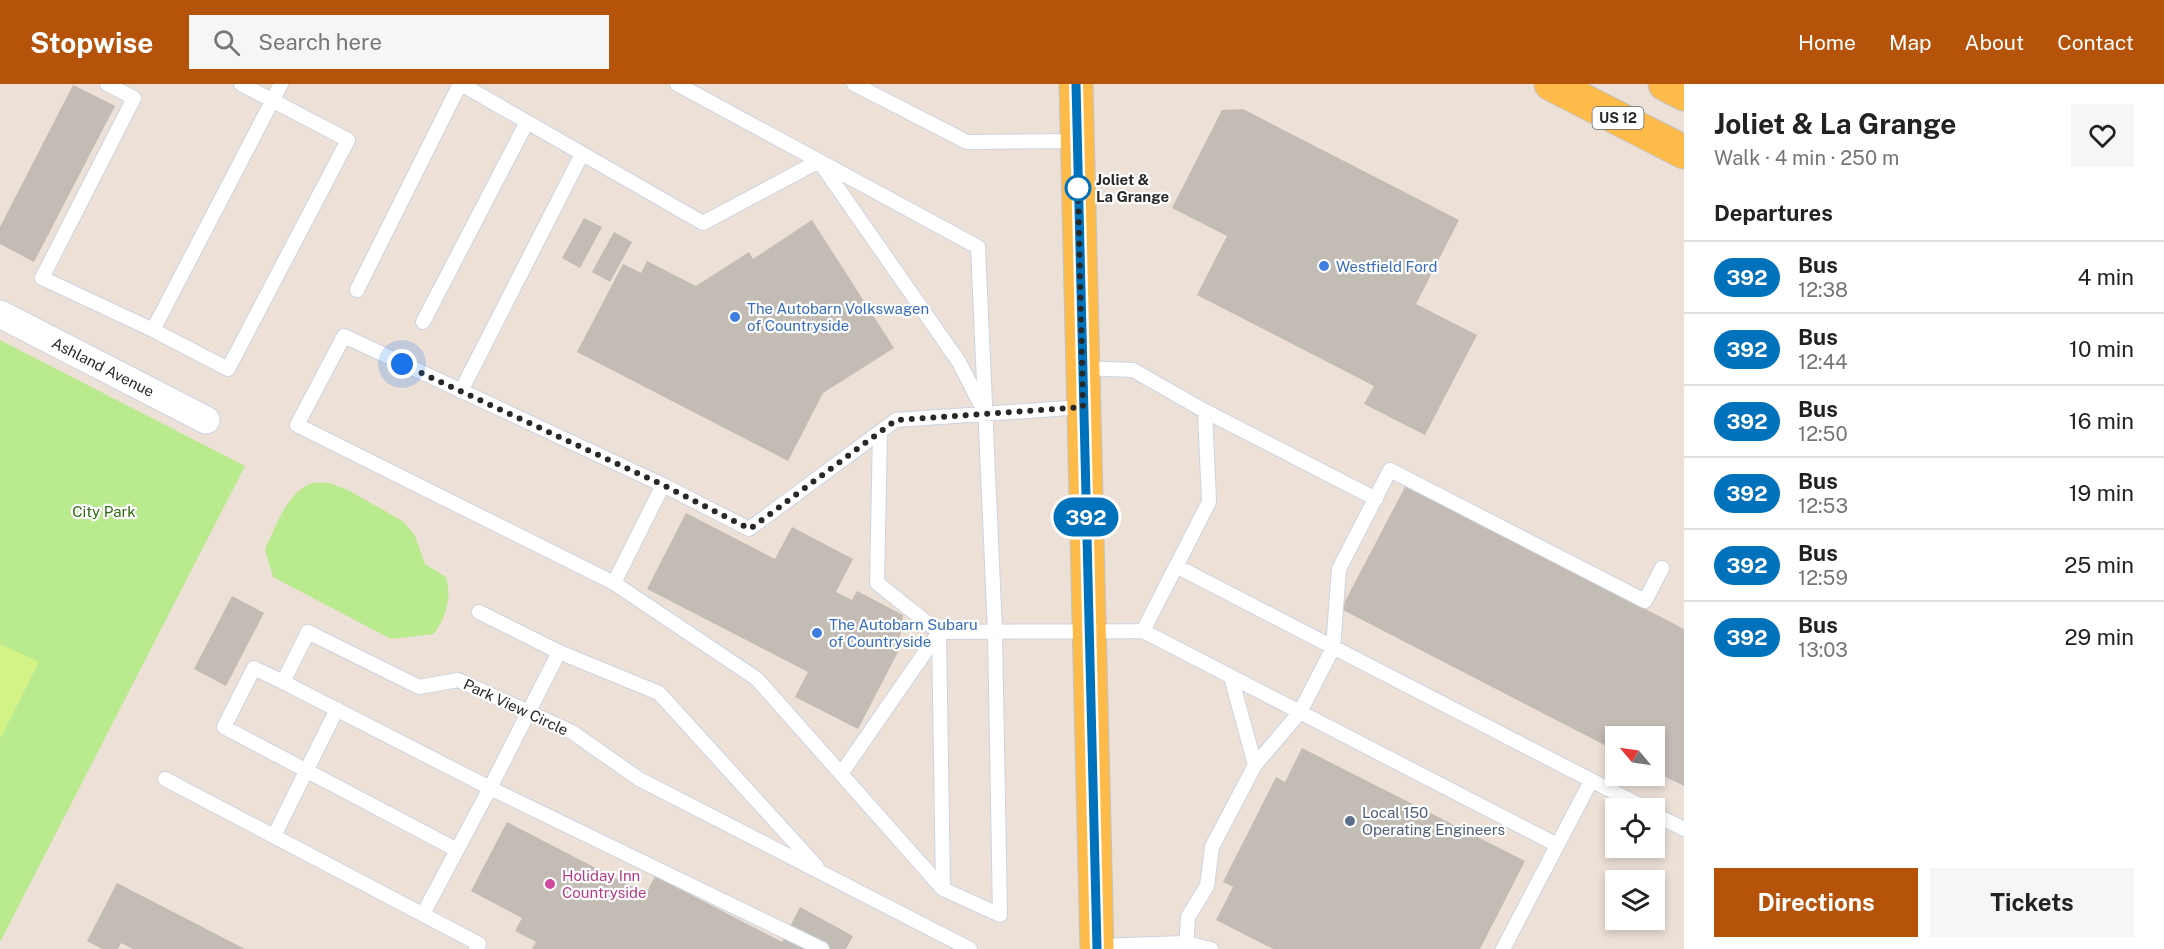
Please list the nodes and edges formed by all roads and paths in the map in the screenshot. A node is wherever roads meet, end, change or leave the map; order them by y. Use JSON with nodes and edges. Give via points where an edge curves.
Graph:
{"nodes":[{"id":1,"x":107,"y":84,"type":"edge"},
{"id":2,"x":241,"y":84,"type":"edge"},
{"id":3,"x":281,"y":84,"type":"edge"},
{"id":4,"x":460,"y":84,"type":"edge"},
{"id":5,"x":677,"y":84,"type":"edge"},
{"id":6,"x":854,"y":84,"type":"edge"},
{"id":7,"x":1076,"y":84,"type":"edge"},
{"id":8,"x":1551,"y":84,"type":"edge"},
{"id":9,"x":1665,"y":84,"type":"edge"},
{"id":10,"x":1684,"y":94,"type":"edge"},
{"id":11,"x":273,"y":101,"type":"junction"},
{"id":12,"x":527,"y":122,"type":"junction"},
{"id":13,"x":1077,"y":141,"type":"junction"},
{"id":14,"x":1684,"y":152,"type":"edge"},
{"id":15,"x":582,"y":154,"type":"junction"},
{"id":16,"x":819,"y":161,"type":"junction"},
{"id":17,"x":357,"y":290,"type":"dead end"},
{"id":18,"x":0,"y":314,"type":"edge"},
{"id":19,"x":423,"y":322,"type":"dead end"},
{"id":20,"x":153,"y":330,"type":"junction"},
{"id":21,"x":1082,"y":368,"type":"junction"},
{"id":22,"x":461,"y":391,"type":"junction"},
{"id":23,"x":1083,"y":407,"type":"junction"},
{"id":24,"x":1205,"y":411,"type":"junction"},
{"id":25,"x":986,"y":415,"type":"junction"},
{"id":26,"x":206,"y":420,"type":"dead end"},
{"id":27,"x":880,"y":432,"type":"junction"},
{"id":28,"x":663,"y":485,"type":"junction"},
{"id":29,"x":1376,"y":499,"type":"junction"},
{"id":30,"x":1176,"y":567,"type":"junction"},
{"id":31,"x":1662,"y":568,"type":"dead end"},
{"id":32,"x":614,"y":583,"type":"junction"},
{"id":33,"x":479,"y":612,"type":"dead end"},
{"id":34,"x":1089,"y":630,"type":"junction"},
{"id":35,"x":995,"y":631,"type":"junction"},
{"id":36,"x":1143,"y":631,"type":"junction"},
{"id":37,"x":939,"y":632,"type":"junction"},
{"id":38,"x":1333,"y":648,"type":"junction"},
{"id":39,"x":559,"y":652,"type":"junction"},
{"id":40,"x":1231,"y":677,"type":"junction"},
{"id":41,"x":283,"y":681,"type":"junction"},
{"id":42,"x":337,"y":709,"type":"junction"},
{"id":43,"x":1300,"y":712,"type":"junction"},
{"id":44,"x":529,"y":713,"type":"junction"},
{"id":45,"x":1255,"y":765,"type":"junction"},
{"id":46,"x":306,"y":770,"type":"junction"},
{"id":47,"x":841,"y":774,"type":"junction"},
{"id":48,"x":165,"y":779,"type":"dead end"},
{"id":49,"x":1590,"y":781,"type":"junction"},
{"id":50,"x":490,"y":788,"type":"junction"},
{"id":51,"x":1625,"y":798,"type":"edge"},
{"id":52,"x":1665,"y":820,"type":"edge"},
{"id":53,"x":1684,"y":829,"type":"edge"},
{"id":54,"x":274,"y":836,"type":"junction"},
{"id":55,"x":1557,"y":845,"type":"junction"},
{"id":56,"x":457,"y":850,"type":"junction"},
{"id":57,"x":822,"y":873,"type":"junction"},
{"id":58,"x":943,"y":889,"type":"junction"},
{"id":59,"x":423,"y":914,"type":"junction"},
{"id":60,"x":1185,"y":946,"type":"edge"},
{"id":61,"x":1097,"y":947,"type":"edge"},
{"id":62,"x":476,"y":949,"type":"edge"},
{"id":63,"x":822,"y":949,"type":"edge"},
{"id":64,"x":970,"y":949,"type":"edge"},
{"id":65,"x":1211,"y":949,"type":"edge"},
{"id":66,"x":1503,"y":949,"type":"edge"}],
"edges":[{"from":1,"to":20,"type":"lane","via":[[134,98],[42,278]]},
{"from":2,"to":11,"type":"lane"},
{"from":3,"to":11,"type":"lane"},
{"from":4,"to":12,"type":"lane"},
{"from":4,"to":17,"type":"lane"},
{"from":5,"to":16,"type":"lane"},
{"from":6,"to":13,"type":"lane","via":[[967,142]]},
{"from":7,"to":13,"type":"main road"},
{"from":8,"to":14,"type":"main road","number":"US 12"},
{"from":9,"to":10,"type":"main road"},
{"from":11,"to":20,"type":"lane"},
{"from":11,"to":20,"type":"lane","via":[[348,140],[343,151],[228,369]]},
{"from":12,"to":15,"type":"lane"},
{"from":12,"to":19,"type":"lane"},
{"from":13,"to":21,"type":"main road"},
{"from":15,"to":16,"type":"lane","via":[[704,223]]},
{"from":15,"to":22,"type":"lane"},
{"from":16,"to":25,"type":"lane","via":[[959,362]]},
{"from":16,"to":25,"type":"lane","via":[[978,247]]},
{"from":18,"to":26,"type":"street","name":"Ashland Avenue"},
{"from":21,"to":23,"type":"main road"},
{"from":21,"to":24,"type":"lane","via":[[1132,370]]},
{"from":22,"to":28,"type":"lane"},
{"from":22,"to":32,"type":"lane","via":[[344,336],[297,425]]},
{"from":23,"to":25,"type":"lane"},
{"from":23,"to":34,"type":"main road"},
{"from":24,"to":29,"type":"lane"},
{"from":24,"to":30,"type":"lane","via":[[1209,502]]},
{"from":25,"to":27,"type":"lane","via":[[896,420]]},
{"from":25,"to":35,"type":"lane"},
{"from":27,"to":28,"type":"lane","via":[[750,529]]},
{"from":27,"to":37,"type":"lane","via":[[877,583]]},
{"from":28,"to":32,"type":"lane"},
{"from":29,"to":31,"type":"lane","via":[[1390,470],[1645,601]]},
{"from":29,"to":38,"type":"lane","via":[[1339,569]]},
{"from":30,"to":36,"type":"lane"},
{"from":30,"to":38,"type":"lane"},
{"from":32,"to":47,"type":"lane","via":[[757,679]]},
{"from":33,"to":39,"type":"lane"},
{"from":34,"to":35,"type":"lane"},
{"from":34,"to":36,"type":"lane"},
{"from":34,"to":61,"type":"main road"},
{"from":35,"to":37,"type":"lane"},
{"from":35,"to":58,"type":"lane","via":[[1000,915]]},
{"from":36,"to":40,"type":"lane"},
{"from":37,"to":47,"type":"lane"},
{"from":37,"to":58,"type":"lane"},
{"from":38,"to":43,"type":"lane"},
{"from":38,"to":49,"type":"lane"},
{"from":39,"to":44,"type":"lane"},
{"from":39,"to":57,"type":"lane","via":[[659,693]]},
{"from":40,"to":43,"type":"lane"},
{"from":40,"to":45,"type":"lane"},
{"from":41,"to":42,"type":"lane"},
{"from":41,"to":44,"type":"lane","name":"Park View Circle","via":[[308,632],[419,687],[458,680]]},
{"from":41,"to":46,"type":"lane","via":[[254,668],[224,727]]},
{"from":42,"to":46,"type":"lane"},
{"from":42,"to":50,"type":"lane"},
{"from":43,"to":45,"type":"lane"},
{"from":43,"to":55,"type":"lane"},
{"from":44,"to":50,"type":"lane"},
{"from":44,"to":57,"type":"lane","name":"Park View Circle","via":[[572,732],[639,779]]},
{"from":45,"to":60,"type":"lane","via":[[1212,847],[1207,886],[1188,917]]},
{"from":46,"to":54,"type":"lane"},
{"from":46,"to":56,"type":"lane"},
{"from":47,"to":58,"type":"lane"},
{"from":48,"to":54,"type":"lane"},
{"from":49,"to":51,"type":"lane"},
{"from":49,"to":55,"type":"lane"},
{"from":50,"to":56,"type":"lane"},
{"from":50,"to":63,"type":"lane"},
{"from":52,"to":53,"type":"lane"},
{"from":54,"to":59,"type":"lane"},
{"from":55,"to":66,"type":"lane"},
{"from":56,"to":59,"type":"lane"},
{"from":57,"to":64,"type":"lane","name":"Park View Circle"},
{"from":59,"to":62,"type":"lane","via":[[479,944]]},
{"from":60,"to":61,"type":"lane"},
{"from":60,"to":65,"type":"lane"}]}
